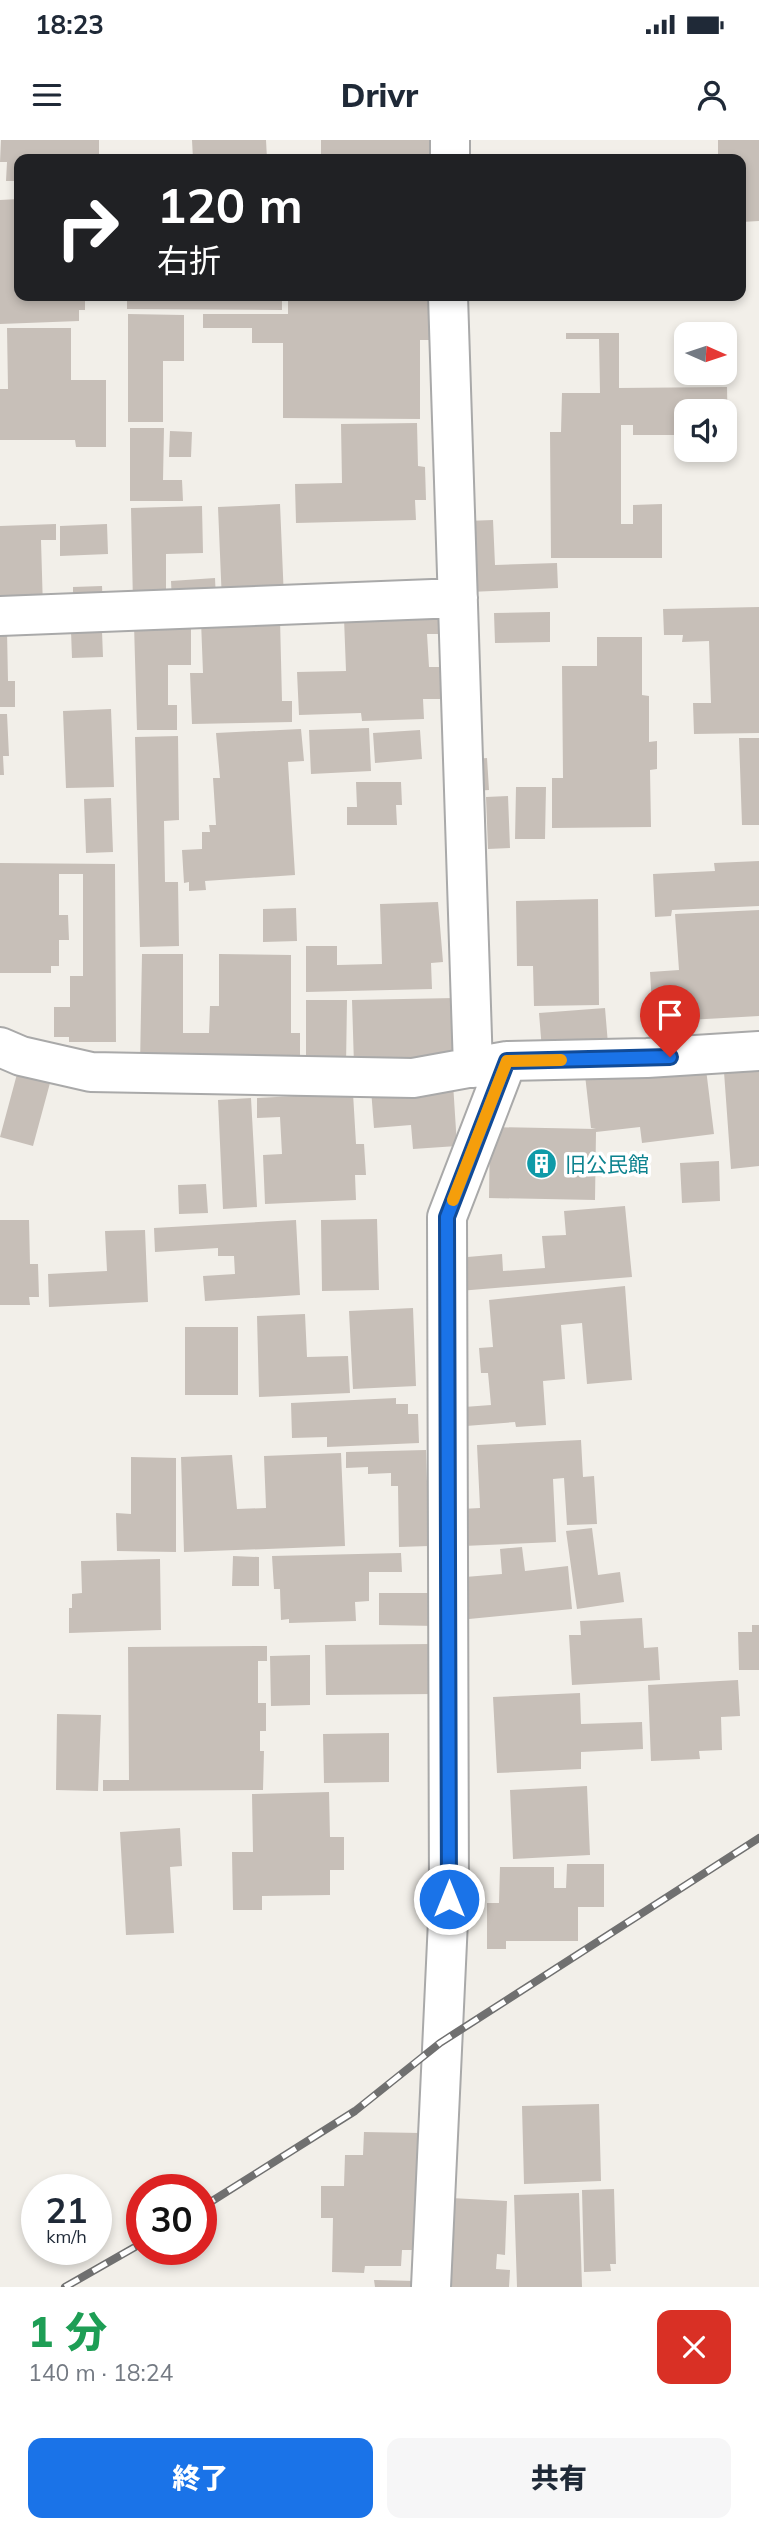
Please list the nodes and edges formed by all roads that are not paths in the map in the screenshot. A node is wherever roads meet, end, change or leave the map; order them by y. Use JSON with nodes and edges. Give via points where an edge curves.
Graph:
{"nodes":[{"id":1,"x":448,"y":301,"type":"edge"},
{"id":2,"x":458,"y":598,"type":"junction"},
{"id":3,"x":0,"y":616,"type":"edge"},
{"id":4,"x":0,"y":1047,"type":"edge"},
{"id":5,"x":759,"y":1051,"type":"edge"},
{"id":6,"x":490,"y":1065,"type":"junction"},
{"id":7,"x":431,"y":2287,"type":"edge"}],
"edges":[{"from":1,"to":2,"type":"street"},
{"from":2,"to":3,"type":"street"},
{"from":2,"to":6,"type":"street"},
{"from":4,"to":6,"type":"street","via":[[91,1072],[413,1078]]},
{"from":5,"to":6,"type":"street"},
{"from":6,"to":7,"type":"street","via":[[447,1217],[449,1899]]}]}
